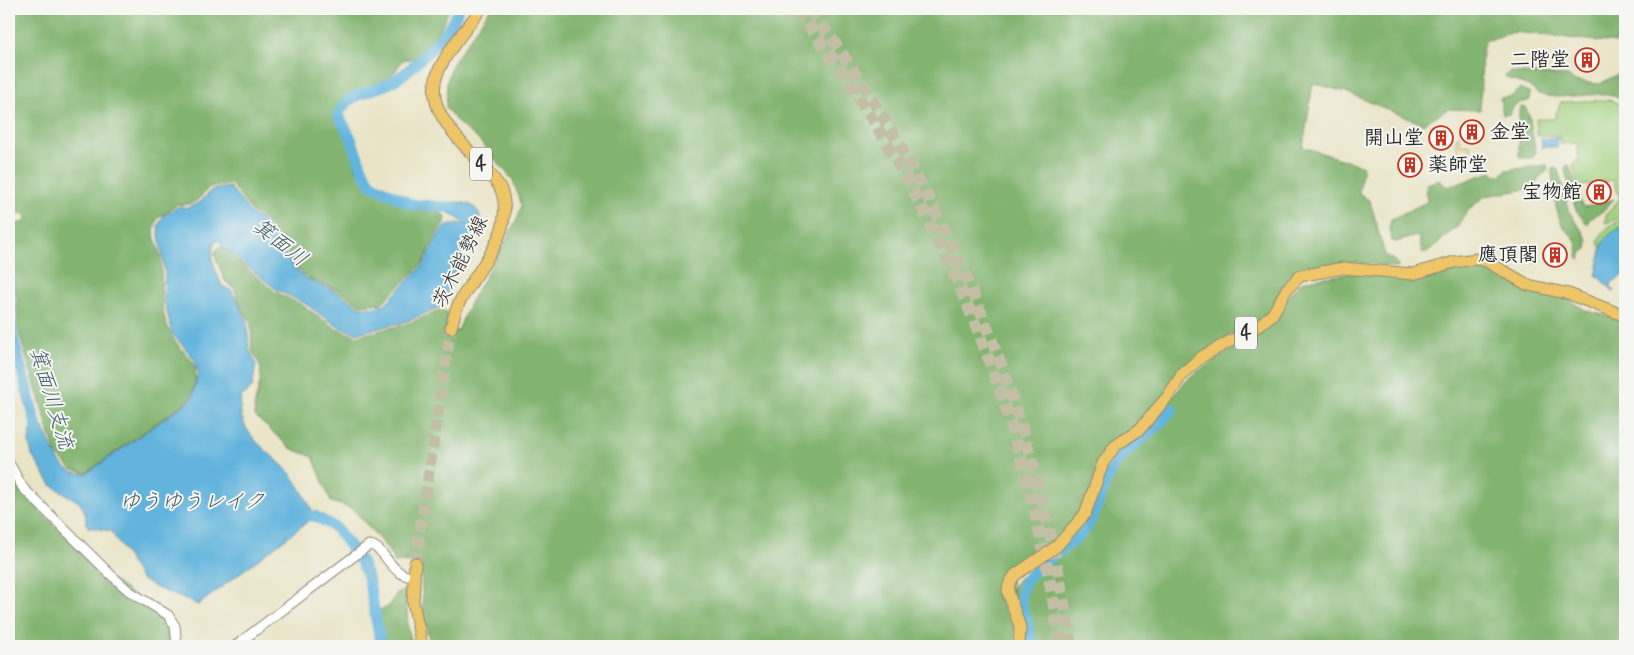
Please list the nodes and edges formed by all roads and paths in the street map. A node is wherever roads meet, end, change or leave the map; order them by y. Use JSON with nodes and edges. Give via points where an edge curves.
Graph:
{"nodes":[{"id":1,"x":481,"y":9,"type":"edge"},
{"id":2,"x":1625,"y":316,"type":"edge"},
{"id":3,"x":450,"y":328,"type":"tunnel mouth"},
{"id":4,"x":9,"y":463,"type":"edge"},
{"id":5,"x":415,"y":563,"type":"tunnel mouth"},
{"id":6,"x":413,"y":579,"type":"junction"},
{"id":7,"x":177,"y":646,"type":"edge"},
{"id":8,"x":235,"y":646,"type":"edge"},
{"id":9,"x":422,"y":646,"type":"edge"},
{"id":10,"x":1019,"y":646,"type":"edge"}],
"edges":[{"from":1,"to":3,"type":"main road","name":"茨木能勢線","number":"4","via":[[443,63],[436,76],[435,92],[438,108],[449,128],[500,188],[504,218],[500,236],[458,306]]},
{"from":2,"to":10,"type":"main road","number":"4","via":[[1569,294],[1528,286],[1477,259],[1414,274],[1343,268],[1300,276],[1287,289],[1272,314],[1258,326],[1203,356],[1183,373],[1140,429],[1114,446],[1102,463],[1085,514],[1069,535],[1014,577],[1008,592],[1021,629]]},
{"from":4,"to":7,"type":"street","via":[[23,488],[88,553],[126,589],[168,615],[175,626]]},
{"from":5,"to":6,"type":"main road"},
{"from":6,"to":8,"type":"street","via":[[397,572],[374,546],[369,546]]},
{"from":6,"to":9,"type":"main road","via":[[416,622]]}]}
